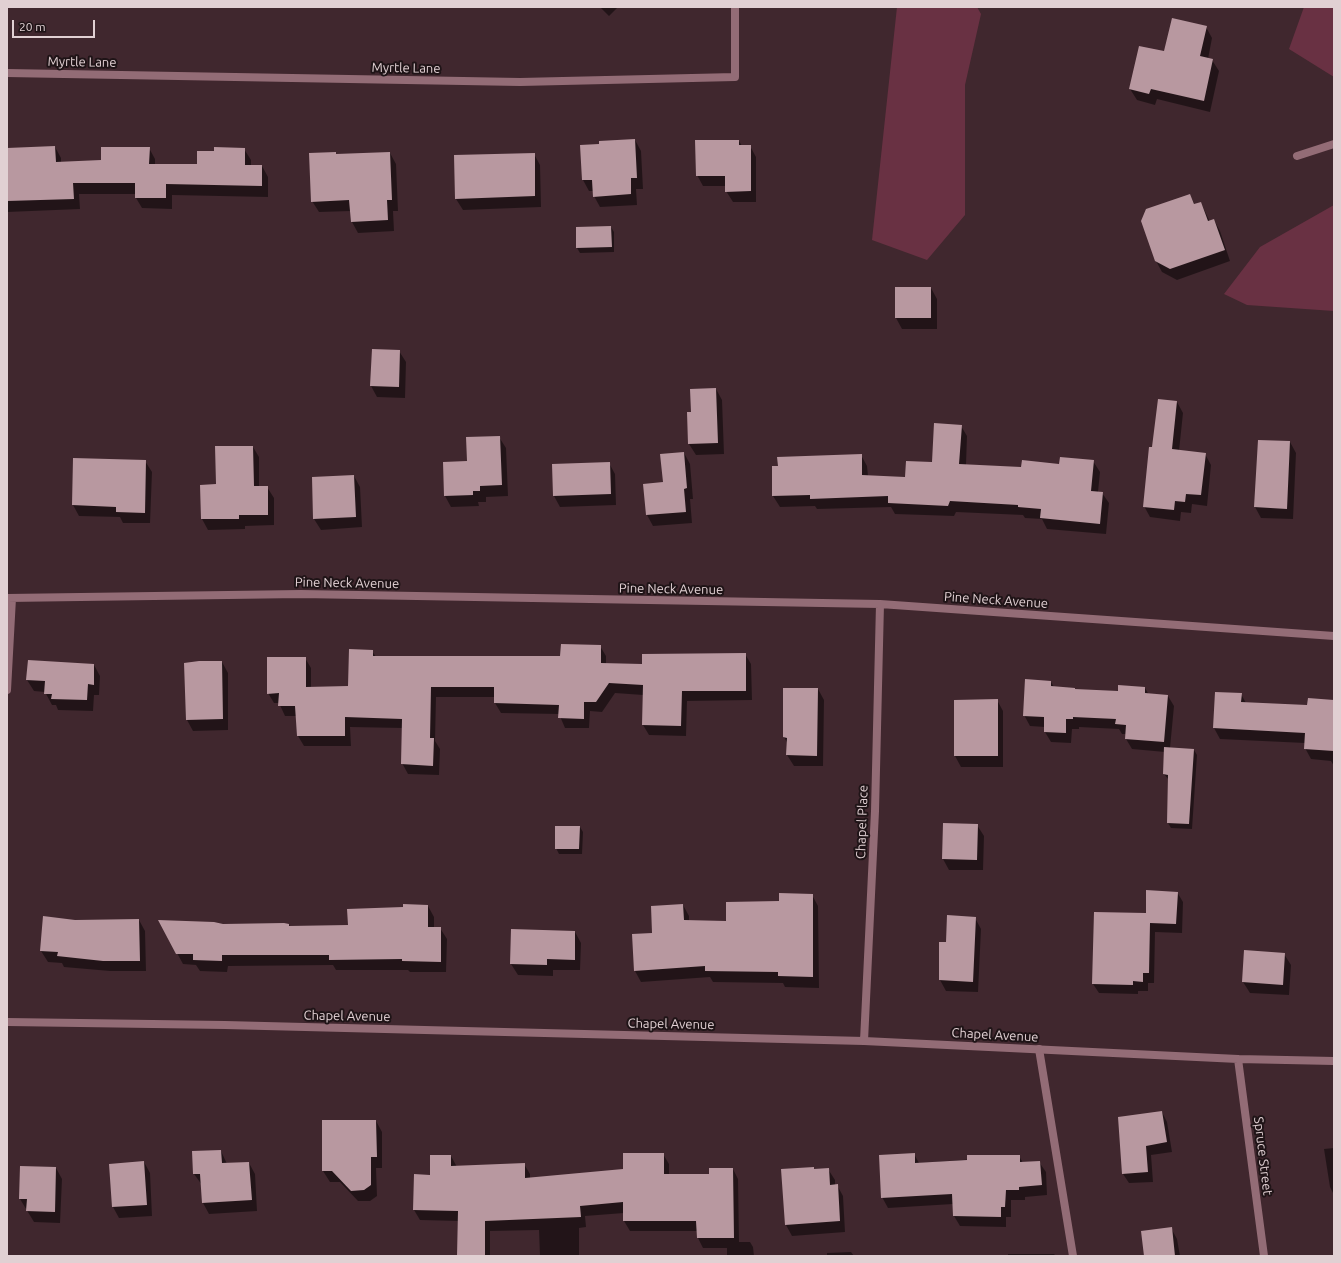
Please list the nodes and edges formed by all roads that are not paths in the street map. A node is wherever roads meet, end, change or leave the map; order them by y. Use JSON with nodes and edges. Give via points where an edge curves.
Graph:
{"nodes":[{"id":1,"x":735,"y":7,"type":"edge"},
{"id":2,"x":7,"y":73,"type":"edge"},
{"id":3,"x":1334,"y":144,"type":"edge"},
{"id":4,"x":1297,"y":156,"type":"dead end"},
{"id":5,"x":10,"y":598,"type":"edge"},
{"id":6,"x":880,"y":604,"type":"junction"},
{"id":7,"x":1334,"y":636,"type":"edge"},
{"id":8,"x":7,"y":690,"type":"edge"},
{"id":9,"x":7,"y":1022,"type":"edge"},
{"id":10,"x":864,"y":1041,"type":"junction"},
{"id":11,"x":1039,"y":1050,"type":"junction"},
{"id":12,"x":1238,"y":1059,"type":"junction"},
{"id":13,"x":1334,"y":1061,"type":"edge"},
{"id":14,"x":1073,"y":1256,"type":"edge"},
{"id":15,"x":1264,"y":1256,"type":"edge"}],
"edges":[{"from":1,"to":2,"type":"street","name":"Myrtle Lane","via":[[735,77],[520,82]]},
{"from":3,"to":4,"type":"street"},
{"from":5,"to":6,"type":"street","name":"Pine Neck Avenue","via":[[301,594]]},
{"from":5,"to":8,"type":"street"},
{"from":6,"to":7,"type":"street","name":"Pine Neck Avenue"},
{"from":6,"to":10,"type":"street","name":"Chapel Place","via":[[875,803]]},
{"from":9,"to":10,"type":"street","name":"Chapel Avenue"},
{"from":10,"to":11,"type":"street","name":"Chapel Avenue"},
{"from":11,"to":12,"type":"street","name":"Chapel Avenue"},
{"from":11,"to":14,"type":"street"},
{"from":12,"to":13,"type":"street","name":"Chapel Avenue"},
{"from":12,"to":15,"type":"street","name":"Spruce Street"}]}
